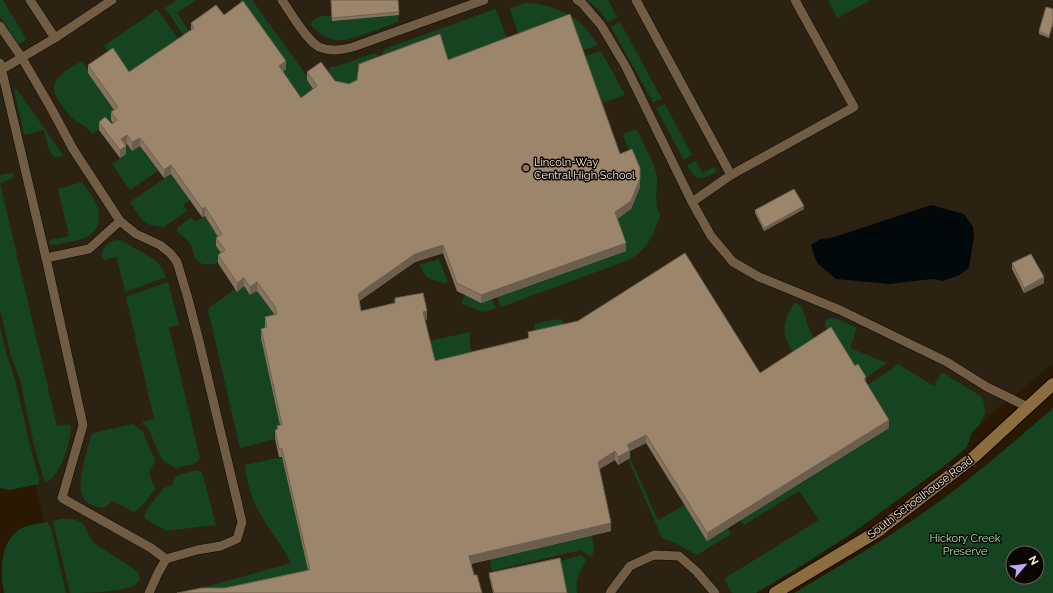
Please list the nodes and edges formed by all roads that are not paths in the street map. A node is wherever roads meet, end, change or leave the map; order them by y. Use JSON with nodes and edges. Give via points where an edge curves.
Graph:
{"nodes":[{"id":1,"x":30,"y":0,"type":"edge"},
{"id":2,"x":112,"y":0,"type":"edge"},
{"id":3,"x":282,"y":0,"type":"edge"},
{"id":4,"x":484,"y":0,"type":"edge"},
{"id":5,"x":577,"y":0,"type":"edge"},
{"id":6,"x":636,"y":0,"type":"edge"},
{"id":7,"x":796,"y":0,"type":"edge"},
{"id":8,"x":0,"y":26,"type":"edge"},
{"id":9,"x":54,"y":38,"type":"junction"},
{"id":10,"x":22,"y":58,"type":"junction"},
{"id":11,"x":1,"y":66,"type":"edge"},
{"id":12,"x":731,"y":175,"type":"junction"},
{"id":13,"x":692,"y":202,"type":"junction"},
{"id":14,"x":120,"y":221,"type":"junction"},
{"id":15,"x":46,"y":258,"type":"junction"},
{"id":16,"x":1053,"y":384,"type":"edge"},
{"id":17,"x":1028,"y":407,"type":"junction"},
{"id":18,"x":166,"y":559,"type":"junction"},
{"id":19,"x":149,"y":593,"type":"edge"},
{"id":20,"x":610,"y":593,"type":"edge"},
{"id":21,"x":715,"y":593,"type":"edge"},
{"id":22,"x":775,"y":593,"type":"edge"}],
"edges":[{"from":1,"to":9,"type":"lane"},
{"from":2,"to":9,"type":"lane"},
{"from":3,"to":4,"type":"lane","via":[[303,31],[317,46],[336,50],[353,47]]},
{"from":5,"to":13,"type":"lane","via":[[601,25],[626,67]]},
{"from":6,"to":12,"type":"lane"},
{"from":7,"to":12,"type":"lane","via":[[854,107]]},
{"from":8,"to":10,"type":"lane"},
{"from":9,"to":10,"type":"lane"},
{"from":10,"to":11,"type":"lane"},
{"from":10,"to":14,"type":"lane","via":[[73,149]]},
{"from":11,"to":15,"type":"lane"},
{"from":12,"to":13,"type":"lane"},
{"from":13,"to":17,"type":"lane","via":[[711,236],[733,262],[759,277],[840,310],[947,362],[987,387]]},
{"from":14,"to":15,"type":"lane","via":[[89,249]]},
{"from":14,"to":18,"type":"lane","via":[[136,234],[160,245],[177,262],[188,295],[242,522],[237,539],[221,546]]},
{"from":15,"to":18,"type":"lane","via":[[83,425],[62,498]]},
{"from":16,"to":17,"type":"street","name":"South Schoolhouse Road"},
{"from":17,"to":22,"type":"street","name":"South Schoolhouse Road","via":[[975,456],[878,531]]},
{"from":18,"to":19,"type":"lane"},
{"from":20,"to":21,"type":"lane","via":[[630,566],[654,555],[679,556]]}]}
